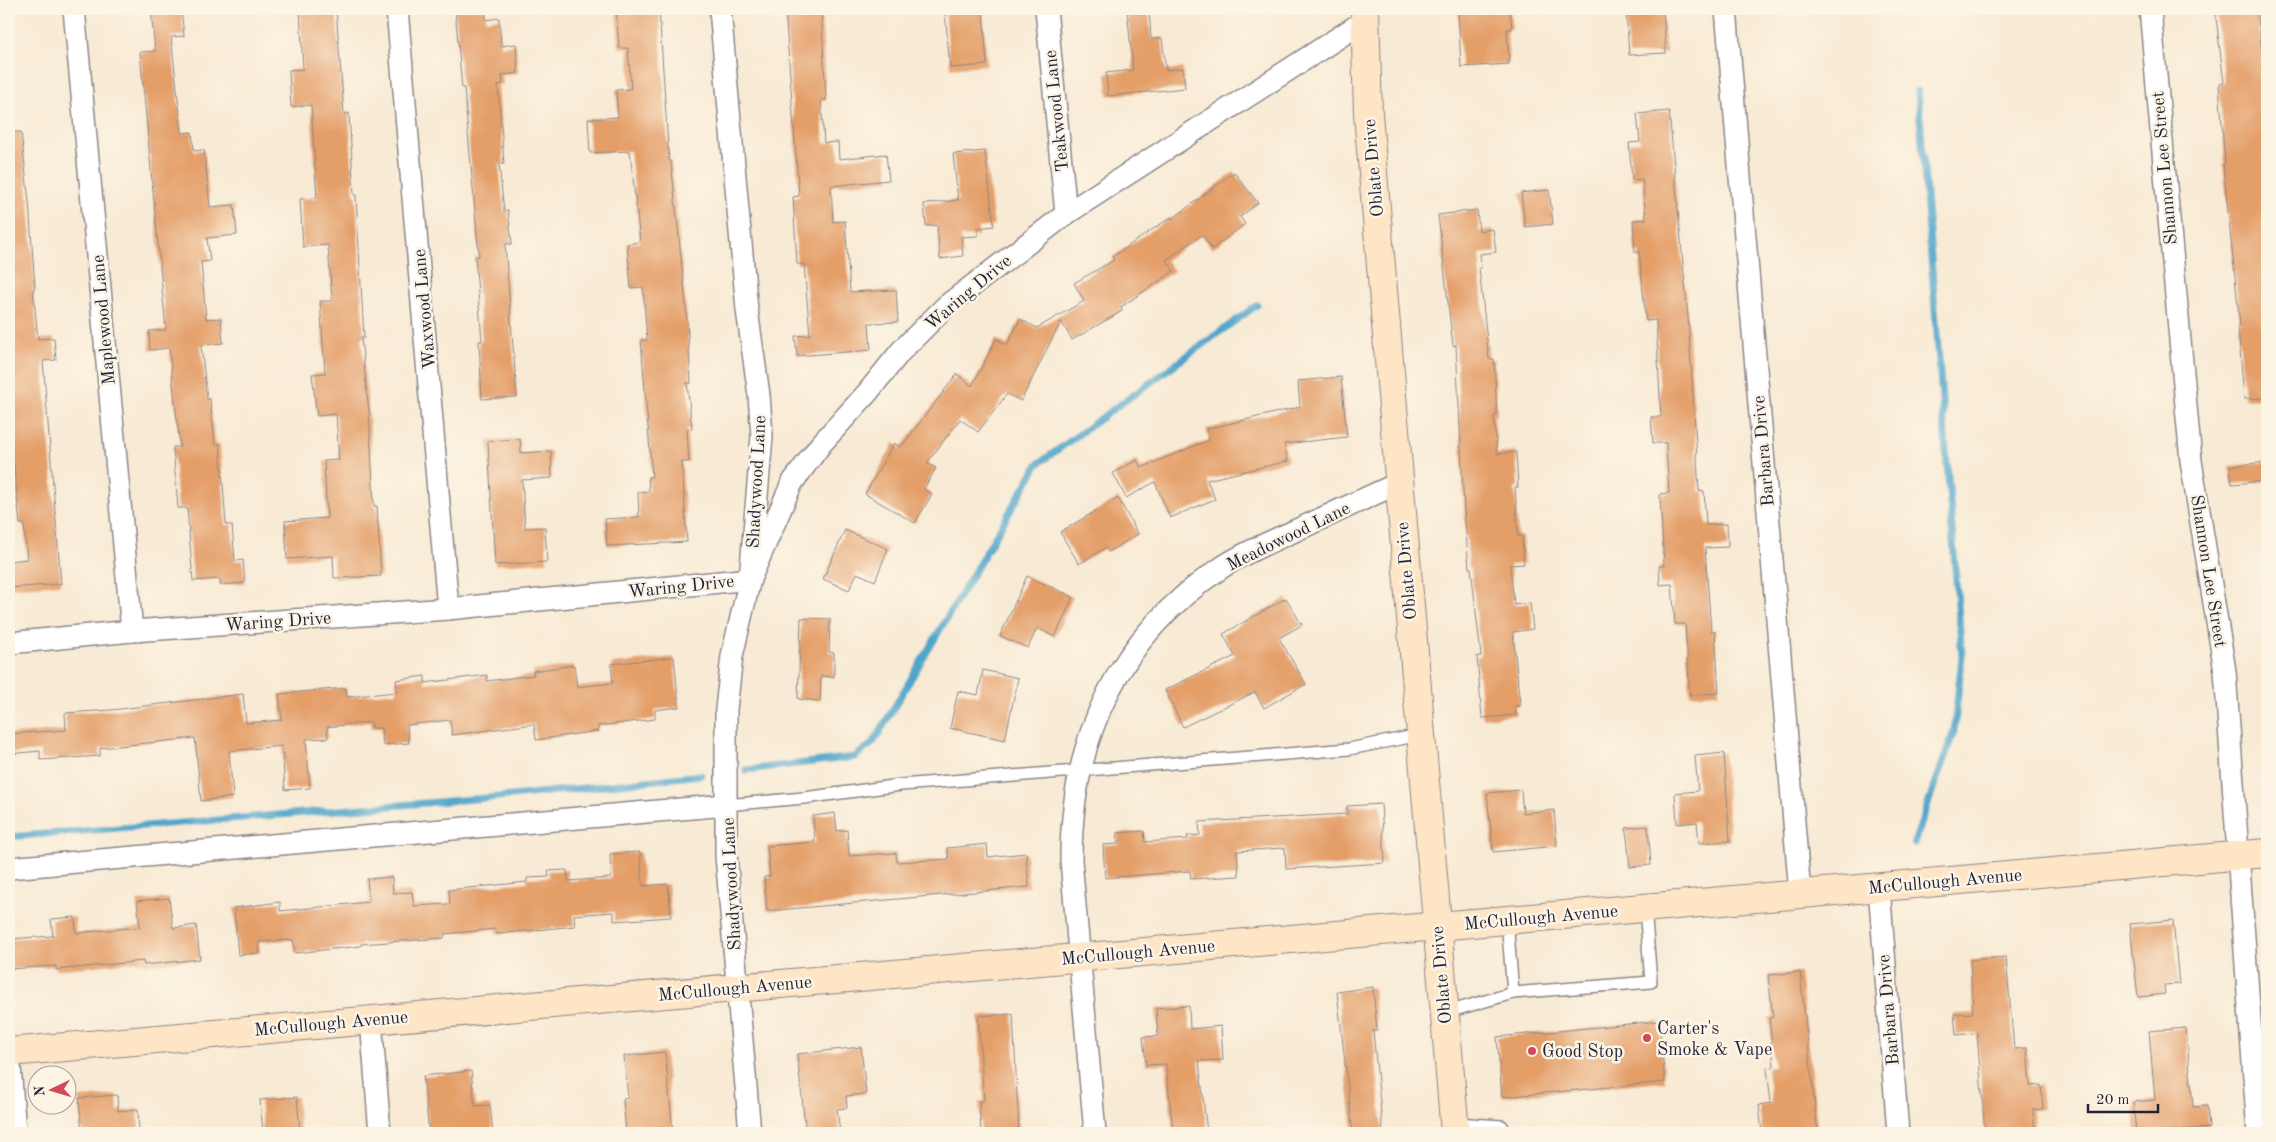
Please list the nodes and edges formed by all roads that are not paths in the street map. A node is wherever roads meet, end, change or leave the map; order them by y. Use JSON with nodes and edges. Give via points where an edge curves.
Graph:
{"nodes":[{"id":1,"x":74,"y":9,"type":"edge"},
{"id":2,"x":397,"y":9,"type":"edge"},
{"id":3,"x":720,"y":9,"type":"edge"},
{"id":4,"x":1046,"y":9,"type":"edge"},
{"id":5,"x":1726,"y":9,"type":"edge"},
{"id":6,"x":2150,"y":9,"type":"edge"},
{"id":7,"x":1365,"y":15,"type":"edge"},
{"id":8,"x":1066,"y":214,"type":"junction"},
{"id":9,"x":1399,"y":483,"type":"junction"},
{"id":10,"x":750,"y":579,"type":"junction"},
{"id":11,"x":448,"y":609,"type":"junction"},
{"id":12,"x":132,"y":631,"type":"junction"},
{"id":13,"x":9,"y":643,"type":"edge"},
{"id":14,"x":1420,"y":735,"type":"junction"},
{"id":15,"x":1079,"y":772,"type":"junction"},
{"id":16,"x":726,"y":805,"type":"junction"},
{"id":17,"x":2267,"y":853,"type":"edge"},
{"id":18,"x":2240,"y":855,"type":"junction"},
{"id":19,"x":9,"y":868,"type":"edge"},
{"id":20,"x":1878,"y":887,"type":"junction"},
{"id":21,"x":1800,"y":894,"type":"junction"},
{"id":22,"x":1645,"y":908,"type":"junction"},
{"id":23,"x":1508,"y":920,"type":"junction"},
{"id":24,"x":1436,"y":926,"type":"junction"},
{"id":25,"x":1080,"y":957,"type":"junction"},
{"id":26,"x":738,"y":988,"type":"junction"},
{"id":27,"x":1513,"y":993,"type":"junction"},
{"id":28,"x":1444,"y":1013,"type":"junction"},
{"id":29,"x":371,"y":1020,"type":"junction"},
{"id":30,"x":9,"y":1052,"type":"edge"},
{"id":31,"x":1454,"y":1128,"type":"edge"},
{"id":32,"x":15,"y":1133,"type":"edge"},
{"id":33,"x":380,"y":1133,"type":"edge"},
{"id":34,"x":750,"y":1133,"type":"edge"},
{"id":35,"x":1095,"y":1133,"type":"edge"},
{"id":36,"x":1506,"y":1133,"type":"edge"},
{"id":37,"x":1898,"y":1133,"type":"edge"},
{"id":38,"x":2258,"y":1133,"type":"edge"}],
"edges":[{"from":1,"to":12,"type":"street","name":"Maplewood Lane"},
{"from":2,"to":11,"type":"street","name":"Waxwood Lane"},
{"from":3,"to":10,"type":"street","name":"Shadywood Lane","via":[[747,310],[762,436]]},
{"from":4,"to":8,"type":"street","name":"Teakwood Lane"},
{"from":5,"to":21,"type":"street","name":"Barbara Drive"},
{"from":6,"to":18,"type":"street","name":"Shannon Lee Street","via":[[2191,461],[2225,671]]},
{"from":7,"to":8,"type":"street","name":"Waring Drive"},
{"from":7,"to":9,"type":"main road","name":"Oblate Drive","via":[[1368,114]]},
{"from":8,"to":10,"type":"street","name":"Waring Drive","via":[[946,306],[901,351],[792,483]]},
{"from":9,"to":14,"type":"main road","name":"Oblate Drive"},
{"from":9,"to":15,"type":"street","name":"Meadowood Lane","via":[[1252,550],[1215,572],[1168,610],[1145,636],[1107,693],[1093,725]]},
{"from":10,"to":11,"type":"street","name":"Waring Drive"},
{"from":10,"to":16,"type":"street","name":"Shadywood Lane","via":[[732,656],[726,710]]},
{"from":11,"to":12,"type":"street","name":"Waring Drive"},
{"from":12,"to":13,"type":"street","name":"Waring Drive"},
{"from":14,"to":15,"type":"lane","via":[[1349,749]]},
{"from":14,"to":24,"type":"main road","name":"Oblate Drive"},
{"from":15,"to":16,"type":"lane","via":[[901,785]]},
{"from":15,"to":25,"type":"street","name":"Meadowood Lane","via":[[1071,826],[1071,860]]},
{"from":16,"to":19,"type":"street"},
{"from":16,"to":26,"type":"street","name":"Shadywood Lane","via":[[726,855]]},
{"from":17,"to":18,"type":"main road","name":"McCullough Avenue"},
{"from":18,"to":20,"type":"main road","name":"McCullough Avenue"},
{"from":18,"to":38,"type":"street","name":"Shannon Lee Street"},
{"from":20,"to":21,"type":"main road","name":"McCullough Avenue"},
{"from":20,"to":37,"type":"street","name":"Barbara Drive"},
{"from":21,"to":22,"type":"main road","name":"McCullough Avenue"},
{"from":22,"to":23,"type":"main road","name":"McCullough Avenue"},
{"from":22,"to":27,"type":"lane","via":[[1651,982]]},
{"from":23,"to":24,"type":"main road","name":"McCullough Avenue"},
{"from":23,"to":27,"type":"lane"},
{"from":24,"to":25,"type":"main road","name":"McCullough Avenue"},
{"from":24,"to":28,"type":"main road","name":"Oblate Drive"},
{"from":25,"to":26,"type":"main road","name":"McCullough Avenue"},
{"from":25,"to":35,"type":"street","name":"Meadowood Lane"},
{"from":26,"to":29,"type":"main road","name":"McCullough Avenue"},
{"from":26,"to":34,"type":"street","name":"Shadywood Lane"},
{"from":27,"to":28,"type":"lane"},
{"from":28,"to":31,"type":"main road","name":"Oblate Drive"},
{"from":29,"to":30,"type":"main road","name":"McCullough Avenue"},
{"from":29,"to":33,"type":"street"},
{"from":30,"to":32,"type":"street"},
{"from":31,"to":36,"type":"lane","via":[[1502,1126]]}]}
